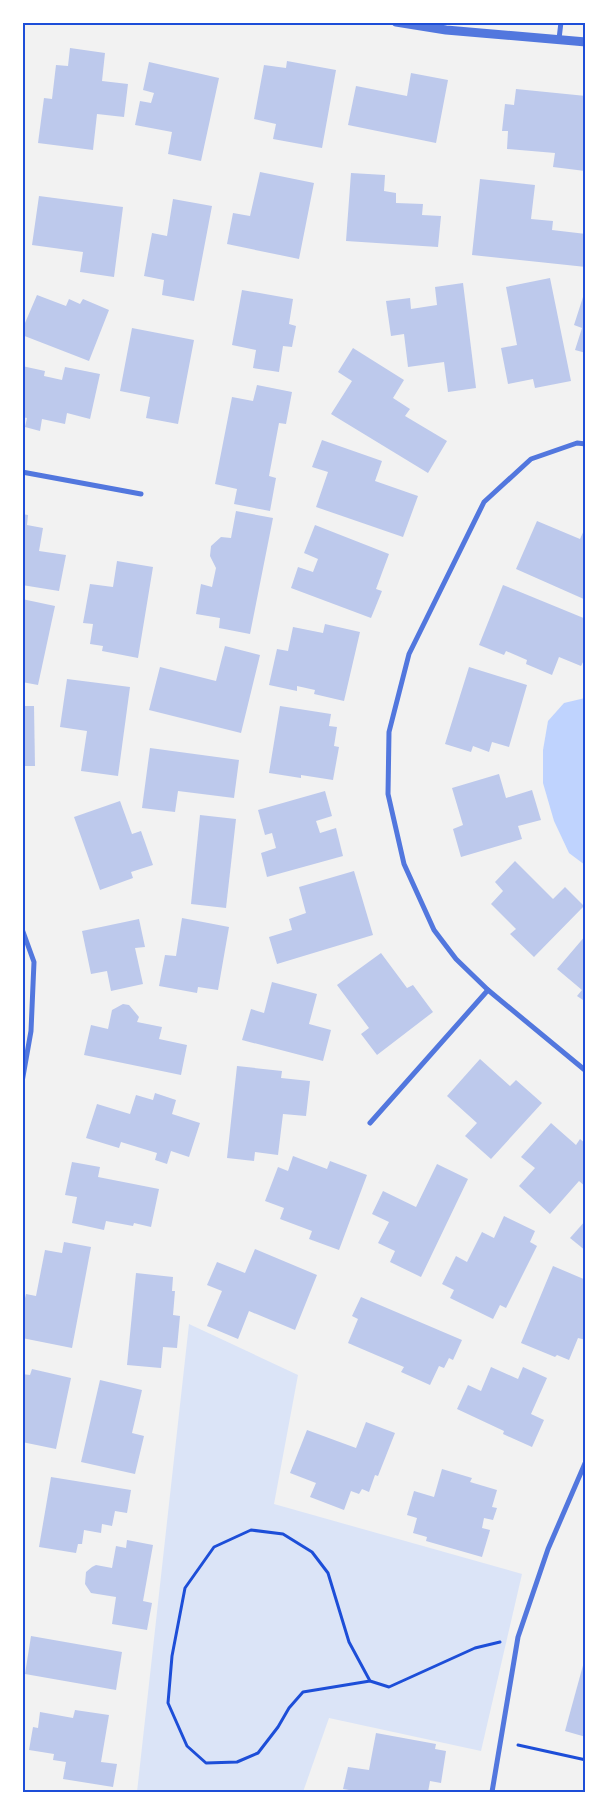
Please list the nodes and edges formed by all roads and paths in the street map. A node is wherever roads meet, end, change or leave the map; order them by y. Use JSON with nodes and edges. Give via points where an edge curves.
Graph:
{"nodes":[{"id":1,"x":396,"y":22,"type":"edge"},
{"id":2,"x":561,"y":22,"type":"edge"},
{"id":3,"x":559,"y":39,"type":"junction"},
{"id":4,"x":586,"y":42,"type":"edge"},
{"id":5,"x":586,"y":444,"type":"edge"},
{"id":6,"x":22,"y":472,"type":"edge"},
{"id":7,"x":141,"y":494,"type":"dead end"},
{"id":8,"x":22,"y":929,"type":"edge"},
{"id":9,"x":488,"y":990,"type":"junction"},
{"id":10,"x":586,"y":1071,"type":"edge"},
{"id":11,"x":22,"y":1082,"type":"edge"},
{"id":12,"x":370,"y":1123,"type":"dead end"},
{"id":13,"x":586,"y":1461,"type":"edge"},
{"id":14,"x":518,"y":1638,"type":"junction"},
{"id":15,"x":370,"y":1681,"type":"junction"},
{"id":16,"x":501,"y":1741,"type":"junction"},
{"id":17,"x":586,"y":1760,"type":"edge"},
{"id":18,"x":492,"y":1792,"type":"edge"}],
"edges":[{"from":1,"to":3,"type":"street","via":[[446,30]]},
{"from":2,"to":3,"type":"street"},
{"from":3,"to":4,"type":"street"},
{"from":5,"to":9,"type":"street","via":[[577,443],[531,459],[484,502],[409,654],[389,732],[388,794],[404,864],[434,930],[456,959]]},
{"from":6,"to":7,"type":"street"},
{"from":8,"to":11,"type":"street","via":[[34,962],[31,1031]]},
{"from":9,"to":10,"type":"street"},
{"from":9,"to":12,"type":"street"},
{"from":13,"to":14,"type":"street","via":[[548,1549]]},
{"from":14,"to":15,"type":"path","via":[[474,1648],[389,1687]]},
{"from":14,"to":16,"type":"street"},
{"from":15,"to":15,"type":"path","via":[[349,1642],[328,1574],[312,1552],[283,1534],[252,1530],[214,1547],[185,1588],[172,1656],[168,1702],[187,1746],[206,1763],[237,1762],[258,1753],[303,1692]]},
{"from":16,"to":17,"type":"path"},
{"from":16,"to":18,"type":"street"}]}
